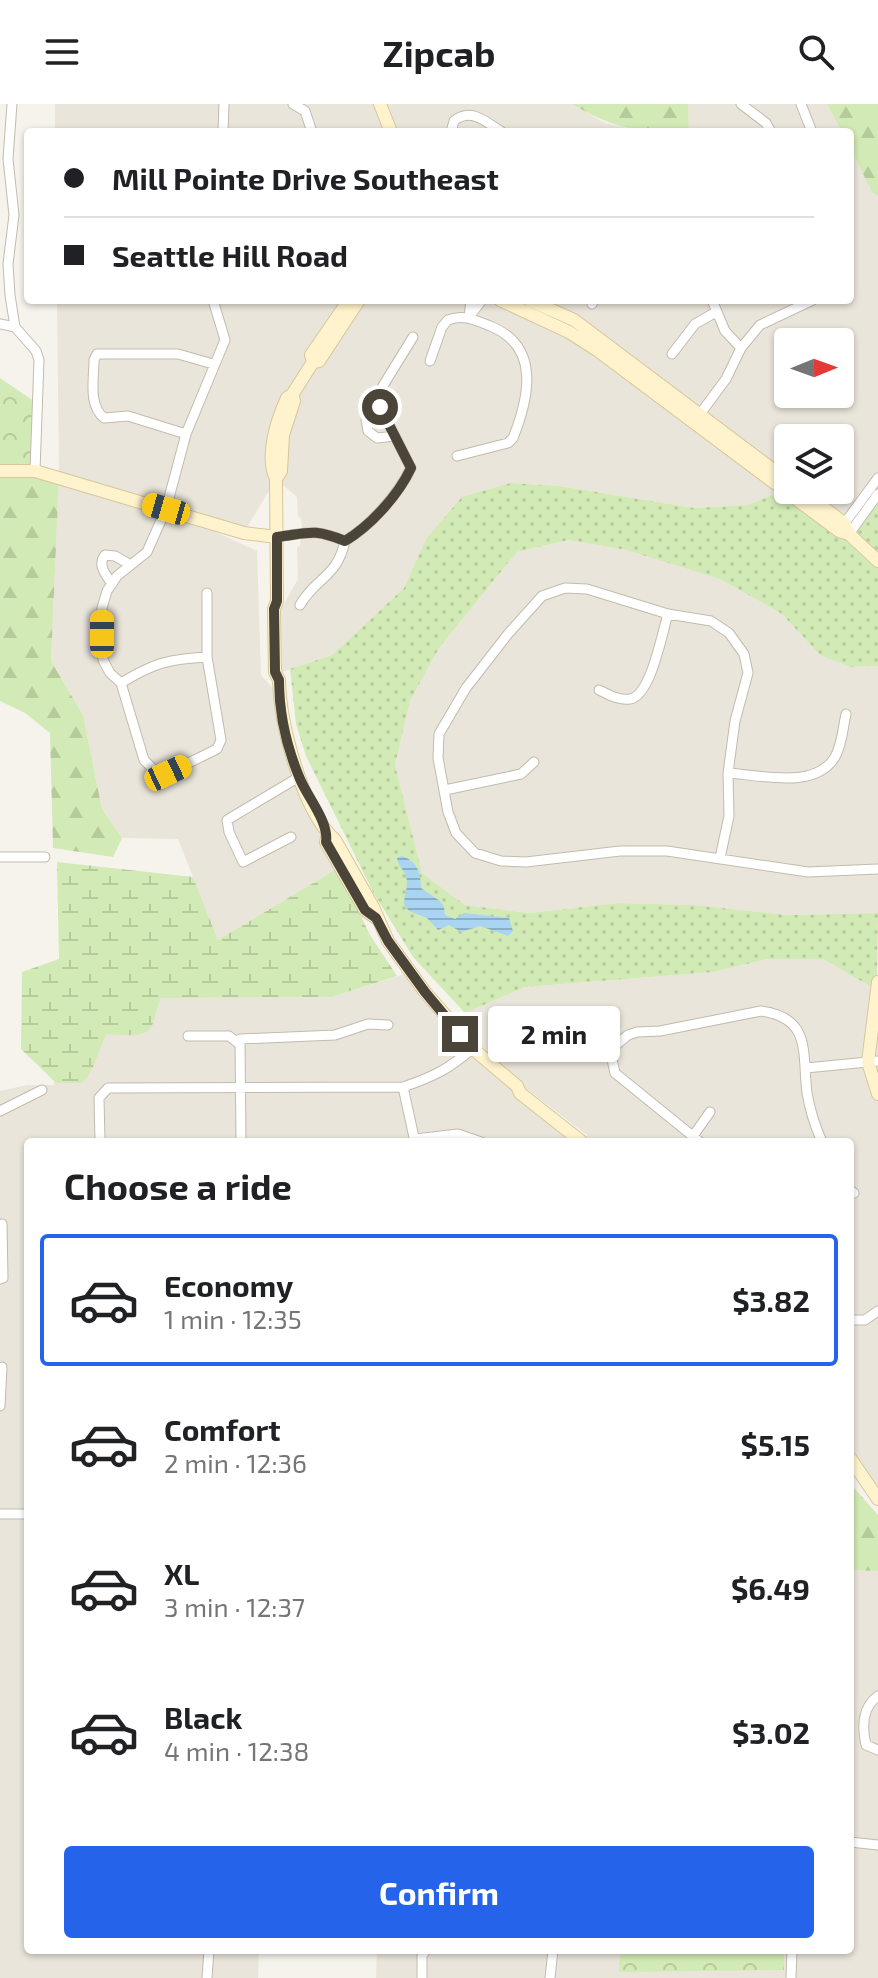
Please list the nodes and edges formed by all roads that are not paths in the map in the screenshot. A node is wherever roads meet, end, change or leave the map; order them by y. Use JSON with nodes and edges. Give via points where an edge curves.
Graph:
{"nodes":[{"id":1,"x":12,"y":104,"type":"edge"},
{"id":2,"x":224,"y":104,"type":"edge"},
{"id":3,"x":293,"y":104,"type":"edge"},
{"id":4,"x":380,"y":104,"type":"edge"},
{"id":5,"x":741,"y":104,"type":"edge"},
{"id":6,"x":801,"y":104,"type":"edge"},
{"id":7,"x":223,"y":128,"type":"edge"},
{"id":8,"x":311,"y":128,"type":"edge"},
{"id":9,"x":389,"y":128,"type":"edge"},
{"id":10,"x":452,"y":128,"type":"edge"},
{"id":11,"x":496,"y":128,"type":"edge"},
{"id":12,"x":769,"y":128,"type":"edge"},
{"id":13,"x":810,"y":128,"type":"edge"},
{"id":14,"x":214,"y":304,"type":"edge"},
{"id":15,"x":346,"y":304,"type":"edge"},
{"id":16,"x":356,"y":304,"type":"edge"},
{"id":17,"x":471,"y":304,"type":"edge"},
{"id":18,"x":479,"y":304,"type":"edge"},
{"id":19,"x":509,"y":304,"type":"edge"},
{"id":20,"x":538,"y":304,"type":"edge"},
{"id":21,"x":713,"y":304,"type":"edge"},
{"id":22,"x":805,"y":304,"type":"edge"},
{"id":23,"x":716,"y":312,"type":"junction"},
{"id":24,"x":469,"y":317,"type":"junction"},
{"id":25,"x":0,"y":324,"type":"edge"},
{"id":26,"x":15,"y":327,"type":"junction"},
{"id":27,"x":413,"y":337,"type":"dead end"},
{"id":28,"x":741,"y":348,"type":"junction"},
{"id":29,"x":672,"y":354,"type":"dead end"},
{"id":30,"x":430,"y":361,"type":"dead end"},
{"id":31,"x":313,"y":362,"type":"junction"},
{"id":32,"x":213,"y":364,"type":"junction"},
{"id":33,"x":380,"y":407,"type":"junction"},
{"id":34,"x":700,"y":414,"type":"junction"},
{"id":35,"x":186,"y":434,"type":"junction"},
{"id":36,"x":395,"y":436,"type":"junction"},
{"id":37,"x":457,"y":456,"type":"dead end"},
{"id":38,"x":774,"y":470,"type":"edge"},
{"id":39,"x":0,"y":471,"type":"edge"},
{"id":40,"x":35,"y":471,"type":"junction"},
{"id":41,"x":878,"y":478,"type":"edge"},
{"id":42,"x":878,"y":494,"type":"edge"},
{"id":43,"x":816,"y":504,"type":"edge"},
{"id":44,"x":166,"y":509,"type":"junction"},
{"id":45,"x":844,"y":529,"type":"junction"},
{"id":46,"x":277,"y":537,"type":"junction"},
{"id":47,"x":345,"y":541,"type":"junction"},
{"id":48,"x":878,"y":561,"type":"edge"},
{"id":49,"x":131,"y":565,"type":"junction"},
{"id":50,"x":112,"y":584,"type":"junction"},
{"id":51,"x":207,"y":593,"type":"dead end"},
{"id":52,"x":300,"y":605,"type":"dead end"},
{"id":53,"x":668,"y":614,"type":"junction"},
{"id":54,"x":207,"y":657,"type":"junction"},
{"id":55,"x":121,"y":683,"type":"junction"},
{"id":56,"x":599,"y":690,"type":"dead end"},
{"id":57,"x":846,"y":714,"type":"dead end"},
{"id":58,"x":534,"y":762,"type":"dead end"},
{"id":59,"x":728,"y":773,"type":"junction"},
{"id":60,"x":299,"y":777,"type":"junction"},
{"id":61,"x":445,"y":790,"type":"junction"},
{"id":62,"x":291,"y":837,"type":"dead end"},
{"id":63,"x":0,"y":857,"type":"edge"},
{"id":64,"x":45,"y":857,"type":"dead end"},
{"id":65,"x":720,"y":858,"type":"junction"},
{"id":66,"x":878,"y":869,"type":"edge"},
{"id":67,"x":878,"y":982,"type":"edge"},
{"id":68,"x":388,"y":1025,"type":"dead end"},
{"id":69,"x":188,"y":1036,"type":"dead end"},
{"id":70,"x":564,"y":1037,"type":"dead end"},
{"id":71,"x":239,"y":1041,"type":"junction"},
{"id":72,"x":473,"y":1048,"type":"junction"},
{"id":73,"x":610,"y":1050,"type":"junction"},
{"id":74,"x":873,"y":1062,"type":"edge"},
{"id":75,"x":806,"y":1068,"type":"junction"},
{"id":76,"x":517,"y":1086,"type":"junction"},
{"id":77,"x":403,"y":1087,"type":"junction"},
{"id":78,"x":240,"y":1088,"type":"junction"},
{"id":79,"x":42,"y":1090,"type":"dead end"},
{"id":80,"x":878,"y":1094,"type":"edge"},
{"id":81,"x":0,"y":1111,"type":"edge"},
{"id":82,"x":710,"y":1112,"type":"dead end"},
{"id":83,"x":100,"y":1138,"type":"edge"},
{"id":84,"x":241,"y":1138,"type":"edge"},
{"id":85,"x":414,"y":1138,"type":"edge"},
{"id":86,"x":433,"y":1138,"type":"edge"},
{"id":87,"x":470,"y":1138,"type":"edge"},
{"id":88,"x":577,"y":1138,"type":"edge"},
{"id":89,"x":588,"y":1138,"type":"edge"},
{"id":90,"x":696,"y":1138,"type":"edge"},
{"id":91,"x":697,"y":1138,"type":"edge"},
{"id":92,"x":820,"y":1138,"type":"edge"},
{"id":93,"x":2,"y":1224,"type":"dead end"},
{"id":94,"x":2,"y":1278,"type":"edge"},
{"id":95,"x":878,"y":1311,"type":"edge"},
{"id":96,"x":854,"y":1320,"type":"edge"},
{"id":97,"x":2,"y":1367,"type":"dead end"},
{"id":98,"x":0,"y":1406,"type":"edge"},
{"id":99,"x":854,"y":1464,"type":"edge"},
{"id":100,"x":878,"y":1499,"type":"edge"},
{"id":101,"x":0,"y":1514,"type":"edge"},
{"id":102,"x":24,"y":1514,"type":"edge"},
{"id":103,"x":878,"y":1696,"type":"edge"},
{"id":104,"x":878,"y":1750,"type":"edge"},
{"id":105,"x":854,"y":1842,"type":"edge"},
{"id":106,"x":878,"y":1845,"type":"edge"},
{"id":107,"x":209,"y":1954,"type":"edge"},
{"id":108,"x":423,"y":1954,"type":"edge"},
{"id":109,"x":553,"y":1954,"type":"edge"},
{"id":110,"x":792,"y":1954,"type":"edge"},
{"id":111,"x":207,"y":1978,"type":"edge"},
{"id":112,"x":422,"y":1978,"type":"edge"},
{"id":113,"x":550,"y":1978,"type":"edge"},
{"id":114,"x":791,"y":1978,"type":"edge"}],
"edges":[{"from":1,"to":26,"type":"street","via":[[8,175],[14,215],[8,264]]},
{"from":2,"to":7,"type":"street"},
{"from":3,"to":8,"type":"street","via":[[305,111]]},
{"from":4,"to":9,"type":"main road"},
{"from":5,"to":12,"type":"street"},
{"from":6,"to":13,"type":"street"},
{"from":10,"to":11,"type":"street","via":[[467,114]]},
{"from":14,"to":32,"type":"street","via":[[225,340]]},
{"from":15,"to":31,"type":"main road","via":[[311,355]]},
{"from":16,"to":31,"type":"main road","via":[[319,361]]},
{"from":17,"to":24,"type":"street"},
{"from":18,"to":24,"type":"street"},
{"from":19,"to":45,"type":"main road","via":[[597,350]]},
{"from":20,"to":34,"type":"main road","via":[[574,320]]},
{"from":21,"to":23,"type":"street"},
{"from":22,"to":28,"type":"street","via":[[760,325]]},
{"from":23,"to":28,"type":"street"},
{"from":23,"to":29,"type":"street","via":[[695,324]]},
{"from":24,"to":30,"type":"street","via":[[448,320]]},
{"from":24,"to":37,"type":"street","via":[[515,341],[528,393],[508,443]]},
{"from":25,"to":26,"type":"street"},
{"from":26,"to":40,"type":"street","via":[[39,360]]},
{"from":27,"to":33,"type":"street","via":[[381,389]]},
{"from":28,"to":34,"type":"street"},
{"from":31,"to":46,"type":"main road","via":[[292,395],[283,435],[276,479]]},
{"from":32,"to":35,"type":"street"},
{"from":32,"to":35,"type":"street","via":[[178,354],[97,354],[94,360],[94,404],[104,418],[128,416]]},
{"from":33,"to":36,"type":"street"},
{"from":33,"to":36,"type":"street","via":[[366,419],[368,431],[377,438]]},
{"from":34,"to":38,"type":"main road"},
{"from":35,"to":44,"type":"street"},
{"from":36,"to":47,"type":"street","via":[[411,468],[357,534]]},
{"from":39,"to":40,"type":"main road"},
{"from":40,"to":44,"type":"main road"},
{"from":41,"to":45,"type":"street"},
{"from":42,"to":45,"type":"street"},
{"from":43,"to":45,"type":"main road"},
{"from":44,"to":46,"type":"main road","via":[[244,533]]},
{"from":44,"to":49,"type":"street","via":[[147,552]]},
{"from":45,"to":48,"type":"main road"},
{"from":46,"to":47,"type":"street","via":[[311,530]]},
{"from":46,"to":60,"type":"main road","via":[[279,680],[283,721]]},
{"from":47,"to":52,"type":"street","via":[[335,568]]},
{"from":49,"to":50,"type":"street"},
{"from":49,"to":50,"type":"street","via":[[105,555],[102,568]]},
{"from":50,"to":55,"type":"street","via":[[102,608],[103,660]]},
{"from":51,"to":54,"type":"street"},
{"from":53,"to":56,"type":"street","via":[[642,693],[630,699]]},
{"from":53,"to":59,"type":"street","via":[[711,621],[729,633],[744,654],[748,673]]},
{"from":53,"to":61,"type":"street","via":[[587,589],[565,588],[542,596],[466,688],[439,734]]},
{"from":54,"to":55,"type":"street","via":[[154,664]]},
{"from":54,"to":55,"type":"street","via":[[221,740],[217,749],[168,773],[157,773],[144,760]]},
{"from":57,"to":59,"type":"street","via":[[837,755],[818,774],[799,778]]},
{"from":58,"to":61,"type":"street","via":[[521,774]]},
{"from":59,"to":65,"type":"street","via":[[729,816]]},
{"from":60,"to":62,"type":"street","via":[[227,820],[243,862]]},
{"from":60,"to":72,"type":"main road","via":[[388,941]]},
{"from":61,"to":65,"type":"street","via":[[456,833],[475,853],[501,861],[620,851]]},
{"from":63,"to":64,"type":"street"},
{"from":65,"to":66,"type":"street","via":[[808,872]]},
{"from":67,"to":74,"type":"main road"},
{"from":68,"to":71,"type":"street","via":[[368,1024],[335,1035]]},
{"from":69,"to":71,"type":"street","via":[[229,1036]]},
{"from":70,"to":73,"type":"street"},
{"from":71,"to":78,"type":"street"},
{"from":72,"to":76,"type":"main road"},
{"from":72,"to":77,"type":"street","via":[[452,1067]]},
{"from":73,"to":75,"type":"street","via":[[637,1032],[761,1011],[788,1018],[798,1028]]},
{"from":73,"to":90,"type":"street","via":[[615,1073]]},
{"from":74,"to":75,"type":"street"},
{"from":74,"to":80,"type":"main road"},
{"from":75,"to":92,"type":"street"},
{"from":76,"to":88,"type":"main road"},
{"from":76,"to":89,"type":"main road","via":[[524,1086]]},
{"from":77,"to":78,"type":"street"},
{"from":77,"to":85,"type":"street"},
{"from":78,"to":83,"type":"street","via":[[108,1088],[99,1098]]},
{"from":78,"to":84,"type":"street"},
{"from":79,"to":81,"type":"street"},
{"from":82,"to":91,"type":"street"},
{"from":86,"to":87,"type":"street"},
{"from":93,"to":94,"type":"street"},
{"from":95,"to":96,"type":"street"},
{"from":97,"to":98,"type":"street"},
{"from":99,"to":100,"type":"main road"},
{"from":101,"to":102,"type":"street"},
{"from":103,"to":104,"type":"street","via":[[871,1700],[863,1731],[866,1745]]},
{"from":105,"to":106,"type":"street"},
{"from":107,"to":111,"type":"street"},
{"from":108,"to":112,"type":"street"},
{"from":109,"to":113,"type":"street"},
{"from":110,"to":114,"type":"street"}]}
